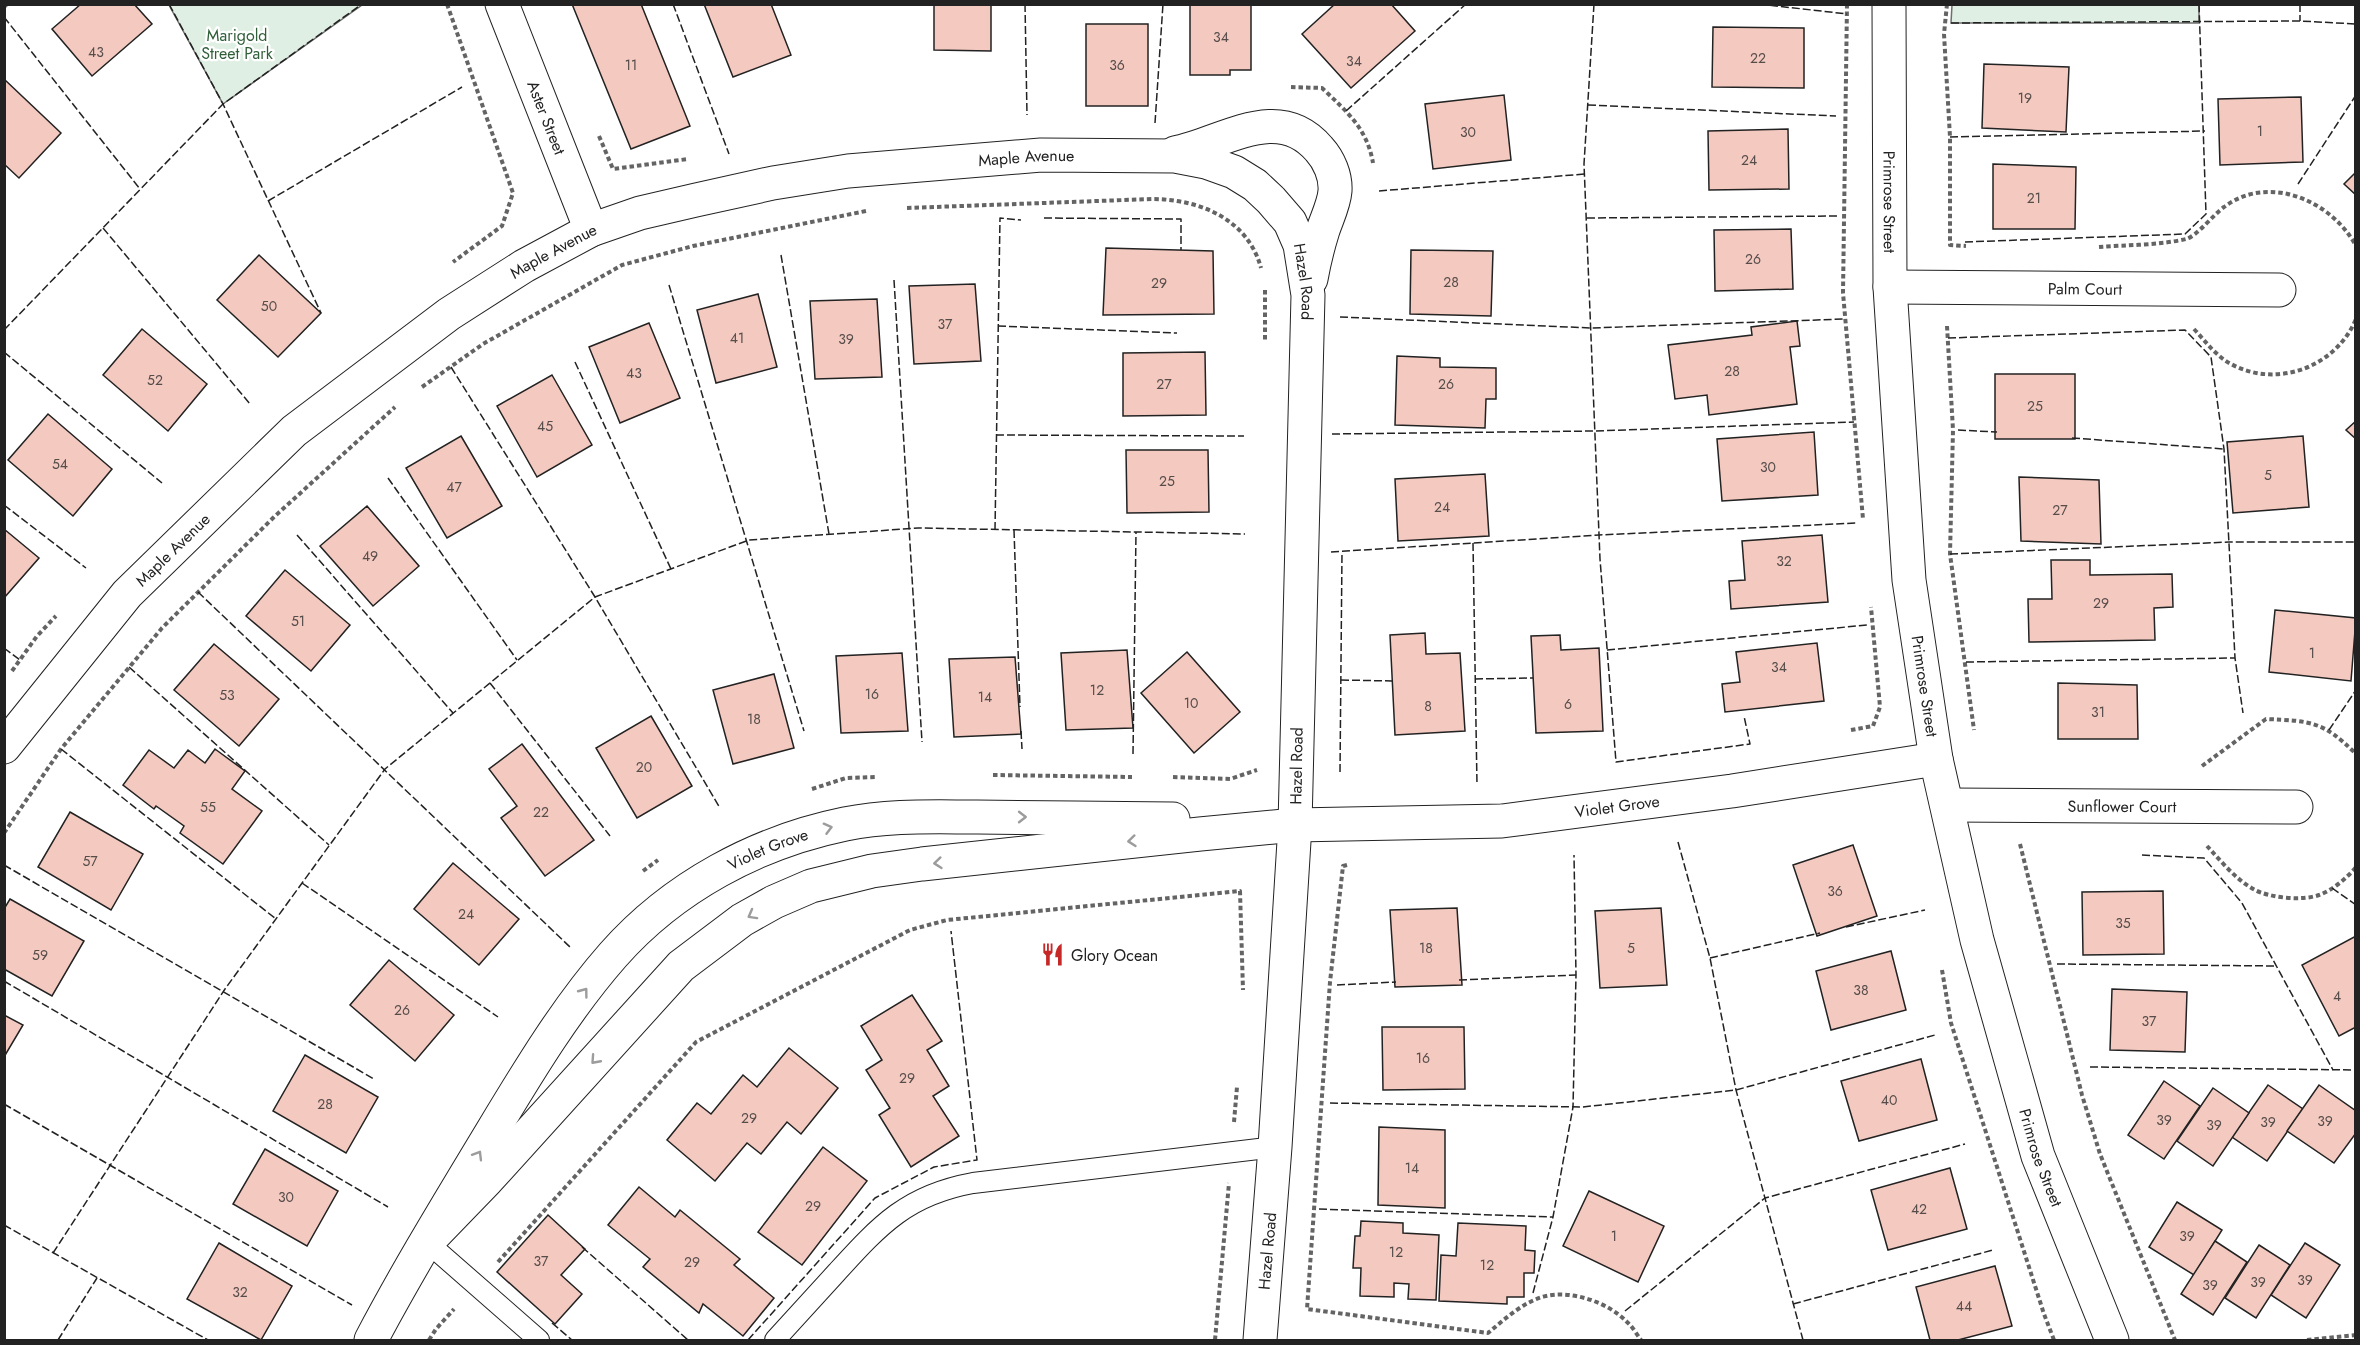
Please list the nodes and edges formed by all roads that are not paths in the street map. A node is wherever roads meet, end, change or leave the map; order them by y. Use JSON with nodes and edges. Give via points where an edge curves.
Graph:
{"nodes":[{"id":1,"x":502,"y":4,"type":"edge"},
{"id":2,"x":1889,"y":4,"type":"edge"},
{"id":3,"x":1165,"y":155,"type":"junction"},
{"id":4,"x":1271,"y":201,"type":"joint"},
{"id":5,"x":591,"y":230,"type":"junction"},
{"id":6,"x":1890,"y":287,"type":"junction"},
{"id":7,"x":2279,"y":290,"type":"dead end"},
{"id":8,"x":1308,"y":295,"type":"junction"},
{"id":9,"x":4,"y":747,"type":"edge"},
{"id":10,"x":1936,"y":759,"type":"junction"},
{"id":11,"x":1948,"y":805,"type":"junction"},
{"id":12,"x":2296,"y":807,"type":"dead end"},
{"id":13,"x":1295,"y":825,"type":"junction"},
{"id":14,"x":1275,"y":1148,"type":"junction"},
{"id":15,"x":427,"y":1242,"type":"junction"},
{"id":16,"x":371,"y":1341,"type":"edge"},
{"id":17,"x":539,"y":1341,"type":"edge"},
{"id":18,"x":774,"y":1341,"type":"edge"},
{"id":19,"x":1260,"y":1341,"type":"edge"},
{"id":20,"x":2112,"y":1341,"type":"edge"}],
"edges":[{"from":1,"to":5,"type":"street","name":"Aster Street"},
{"from":2,"to":6,"type":"street","name":"Primrose Street"},
{"from":3,"to":4,"type":"street","name":"Maple Avenue","via":[[1224,168],[1255,185]]},
{"from":3,"to":5,"type":"street","name":"Maple Avenue","via":[[1041,155],[849,171],[696,200]]},
{"from":3,"to":8,"type":"street","via":[[1269,125],[1296,131],[1315,144],[1330,164],[1335,192]]},
{"from":4,"to":8,"type":"street","name":"Hazel Road","via":[[1290,222],[1300,245]]},
{"from":5,"to":9,"type":"street","name":"Maple Avenue","via":[[449,314],[294,431],[128,594]]},
{"from":6,"to":7,"type":"street","name":"Palm Court"},
{"from":6,"to":10,"type":"street","name":"Primrose Street","via":[[1909,580]]},
{"from":8,"to":13,"type":"street","name":"Hazel Road"},
{"from":10,"to":11,"type":"street","name":"Primrose Street"},
{"from":10,"to":13,"type":"street","name":"Violet Grove","via":[[1502,821]]},
{"from":11,"to":12,"type":"street","name":"Sunflower Court"},
{"from":11,"to":20,"type":"street","name":"Primrose Street","via":[[1977,940],[2038,1156]]},
{"from":13,"to":14,"type":"street","name":"Hazel Road"},
{"from":13,"to":15,"type":"street","name":"Violet Grove","one_way":true,"via":[[872,871],[811,886],[774,902],[718,936],[681,966]]},
{"from":15,"to":13,"type":"street","name":"Violet Grove","one_way":true,"via":[[504,1111],[574,1005],[614,954],[676,898],[736,861],[775,844],[843,824],[915,816],[1212,820]]},
{"from":14,"to":18,"type":"lane","via":[[973,1183],[925,1197],[875,1230]]},
{"from":14,"to":19,"type":"street","name":"Hazel Road"},
{"from":15,"to":16,"type":"street","name":"Violet Grove"},
{"from":15,"to":17,"type":"lane"}]}
